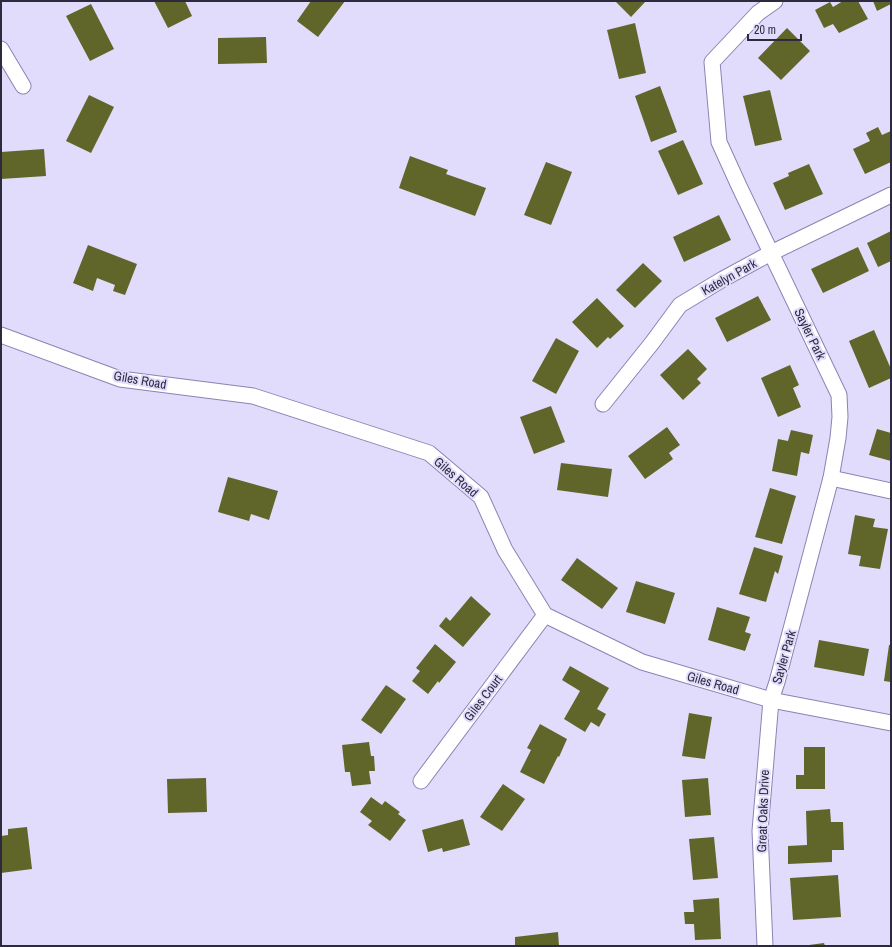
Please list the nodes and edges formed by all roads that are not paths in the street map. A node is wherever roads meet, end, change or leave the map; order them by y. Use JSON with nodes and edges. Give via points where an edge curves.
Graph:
{"nodes":[{"id":1,"x":775,"y":1,"type":"edge"},
{"id":2,"x":1,"y":49,"type":"edge"},
{"id":3,"x":22,"y":86,"type":"dead end"},
{"id":4,"x":891,"y":195,"type":"edge"},
{"id":5,"x":771,"y":253,"type":"junction"},
{"id":6,"x":1,"y":335,"type":"edge"},
{"id":7,"x":603,"y":404,"type":"dead end"},
{"id":8,"x":832,"y":478,"type":"junction"},
{"id":9,"x":891,"y":491,"type":"edge"},
{"id":10,"x":545,"y":615,"type":"junction"},
{"id":11,"x":771,"y":700,"type":"junction"},
{"id":12,"x":891,"y":723,"type":"edge"},
{"id":13,"x":420,"y":781,"type":"dead end"},
{"id":14,"x":765,"y":946,"type":"edge"}],
"edges":[{"from":1,"to":5,"type":"street","name":"Sayler Park","via":[[758,13],[712,62],[719,142]]},
{"from":2,"to":3,"type":"street"},
{"from":4,"to":5,"type":"street","name":"Katelyn Park"},
{"from":5,"to":7,"type":"street","name":"Katelyn Park","via":[[680,305]]},
{"from":5,"to":8,"type":"street","name":"Sayler Park","via":[[839,395],[839,431]]},
{"from":6,"to":10,"type":"street","name":"Giles Road","via":[[120,379],[253,396],[429,453],[481,497],[505,550]]},
{"from":8,"to":9,"type":"street"},
{"from":8,"to":11,"type":"street","name":"Sayler Park"},
{"from":10,"to":11,"type":"street","name":"Giles Road","via":[[642,662]]},
{"from":10,"to":13,"type":"street","name":"Giles Court"},
{"from":11,"to":12,"type":"street","name":"Giles Road"},
{"from":11,"to":14,"type":"street","name":"Great Oaks Drive","via":[[760,831]]}]}
